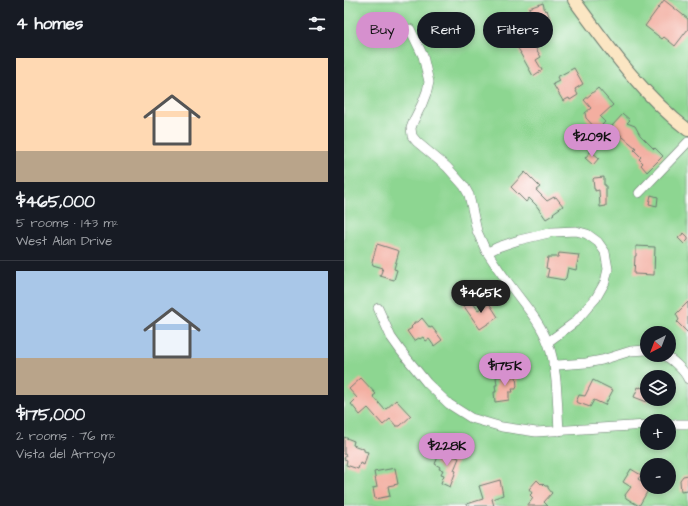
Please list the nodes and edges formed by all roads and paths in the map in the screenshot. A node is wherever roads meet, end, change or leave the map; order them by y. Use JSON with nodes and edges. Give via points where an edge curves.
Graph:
{"nodes":[{"id":1,"x":574,"y":0,"type":"edge"},
{"id":2,"x":410,"y":29,"type":"dead end"},
{"id":3,"x":688,"y":130,"type":"edge"},
{"id":4,"x":688,"y":142,"type":"edge"},
{"id":5,"x":639,"y":193,"type":"dead end"},
{"id":6,"x":487,"y":252,"type":"junction"},
{"id":7,"x":378,"y":308,"type":"dead end"},
{"id":8,"x":548,"y":342,"type":"junction"},
{"id":9,"x":640,"y":350,"type":"edge"},
{"id":10,"x":673,"y":362,"type":"edge"},
{"id":11,"x":554,"y":364,"type":"junction"},
{"id":12,"x":688,"y":379,"type":"edge"},
{"id":13,"x":676,"y":424,"type":"edge"},
{"id":14,"x":688,"y":424,"type":"edge"},
{"id":15,"x":640,"y":425,"type":"edge"},
{"id":16,"x":559,"y":431,"type":"junction"}],
"edges":[{"from":1,"to":3,"type":"main road","via":[[652,99]]},
{"from":2,"to":6,"type":"street","via":[[423,56],[429,82],[411,128],[412,136],[464,186]]},
{"from":4,"to":5,"type":"street"},
{"from":6,"to":8,"type":"street","via":[[543,330]]},
{"from":6,"to":8,"type":"street","via":[[519,240],[553,232],[576,231],[587,234],[598,242],[605,252],[608,269],[606,282],[596,298],[575,322]]},
{"from":7,"to":16,"type":"street","via":[[391,337],[401,351],[449,404],[471,418],[502,427],[536,432]]},
{"from":8,"to":11,"type":"street"},
{"from":9,"to":11,"type":"street","via":[[586,363]]},
{"from":10,"to":12,"type":"street"},
{"from":11,"to":16,"type":"street"},
{"from":13,"to":14,"type":"street"},
{"from":15,"to":16,"type":"street"}]}
